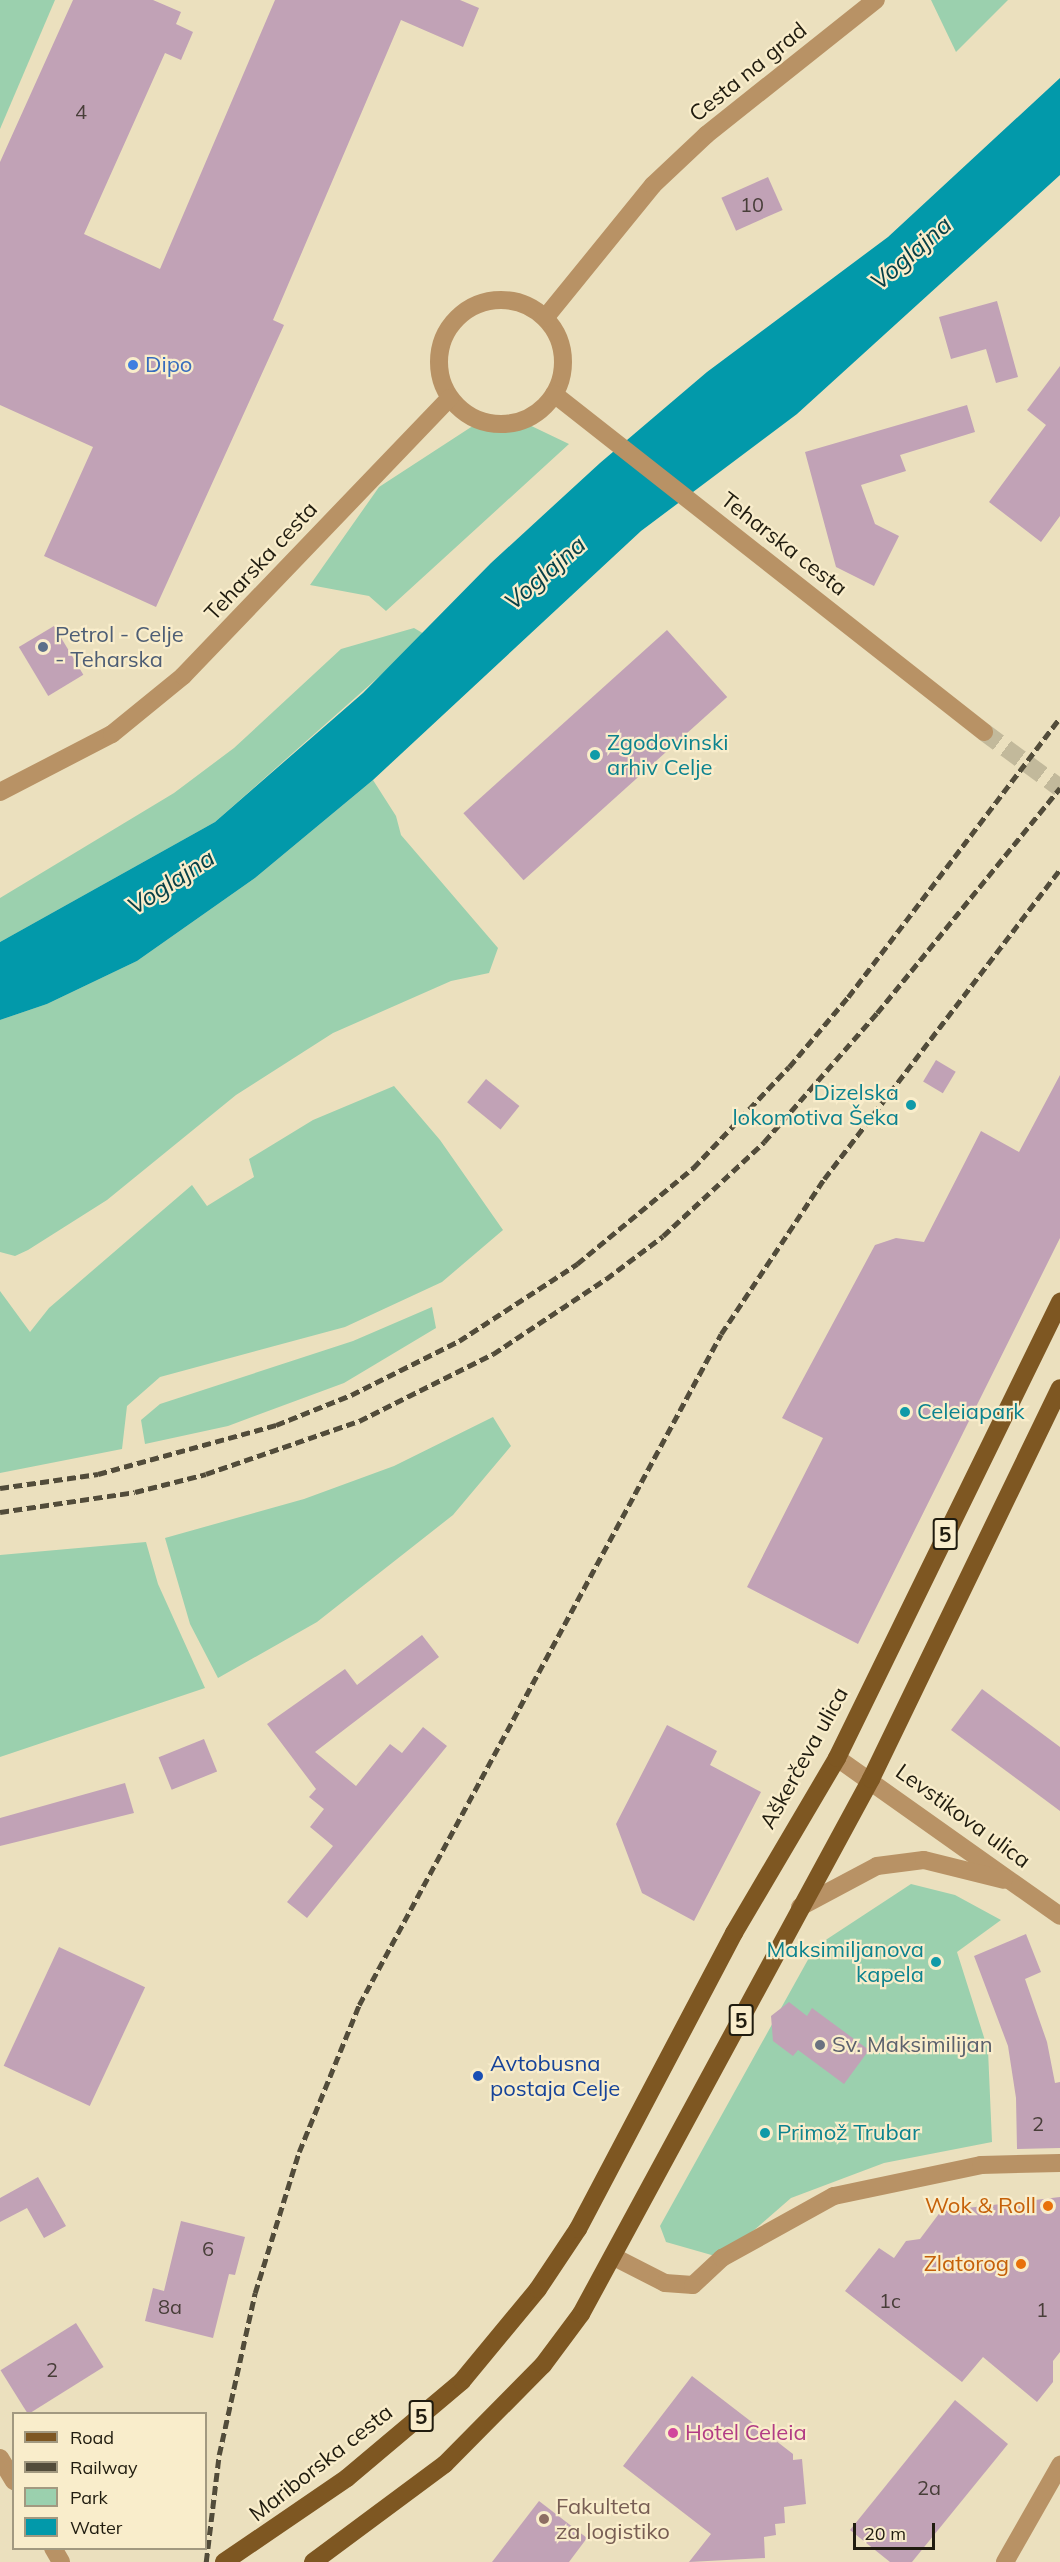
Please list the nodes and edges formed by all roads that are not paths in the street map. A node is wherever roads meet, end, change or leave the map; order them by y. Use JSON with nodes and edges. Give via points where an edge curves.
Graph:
{"nodes":[{"id":1,"x":876,"y":0,"type":"edge"},
{"id":2,"x":545,"y":318,"type":"junction"},
{"id":3,"x":554,"y":394,"type":"junction"},
{"id":4,"x":450,"y":398,"type":"junction"},
{"id":5,"x":984,"y":732,"type":"tunnel mouth"},
{"id":6,"x":0,"y":792,"type":"edge"},
{"id":7,"x":1060,"y":1302,"type":"edge"},
{"id":8,"x":1060,"y":1388,"type":"edge"},
{"id":9,"x":837,"y":1758,"type":"junction"},
{"id":10,"x":871,"y":1779,"type":"junction"},
{"id":11,"x":1016,"y":1884,"type":"junction"},
{"id":12,"x":800,"y":1907,"type":"junction"},
{"id":13,"x":1060,"y":1916,"type":"edge"},
{"id":14,"x":1060,"y":2163,"type":"edge"},
{"id":15,"x":578,"y":2229,"type":"joint"},
{"id":16,"x":616,"y":2258,"type":"junction"},
{"id":17,"x":1060,"y":2465,"type":"edge"},
{"id":18,"x":224,"y":2562,"type":"edge"},
{"id":19,"x":313,"y":2562,"type":"edge"},
{"id":20,"x":1005,"y":2562,"type":"edge"}],
"edges":[{"from":1,"to":2,"type":"street","name":"Cesta na grad","via":[[706,135],[653,185]]},
{"from":2,"to":3,"type":"street","via":[[563,355]]},
{"from":2,"to":4,"type":"street","via":[[528,306],[488,300],[453,321],[438,359],[440,380]]},
{"from":3,"to":4,"type":"street","via":[[541,410],[503,424],[464,413]]},
{"from":3,"to":5,"type":"street","name":"Teharska cesta"},
{"from":4,"to":6,"type":"street","name":"Teharska cesta","via":[[183,676],[111,734]]},
{"from":7,"to":9,"type":"main road","name":"Aškerčeva ulica","number":"5"},
{"from":8,"to":10,"type":"main road","number":"5"},
{"from":9,"to":10,"type":"street","name":"Levstikova ulica"},
{"from":9,"to":15,"type":"main road","name":"Aškerčeva ulica","number":"5","via":[[734,1933]]},
{"from":10,"to":11,"type":"street","name":"Levstikova ulica"},
{"from":10,"to":12,"type":"main road","number":"5"},
{"from":11,"to":12,"type":"street","via":[[924,1860],[877,1866]]},
{"from":11,"to":13,"type":"street","name":"Levstikova ulica"},
{"from":12,"to":16,"type":"main road","number":"5"},
{"from":14,"to":16,"type":"street","via":[[981,2165],[834,2196],[723,2258],[693,2285],[665,2283]]},
{"from":15,"to":18,"type":"main road","name":"Mariborska cesta","number":"5","via":[[525,2307],[462,2381],[348,2478]]},
{"from":16,"to":19,"type":"main road","number":"5","via":[[575,2323],[500,2413],[445,2464]]},
{"from":17,"to":20,"type":"street"}]}
